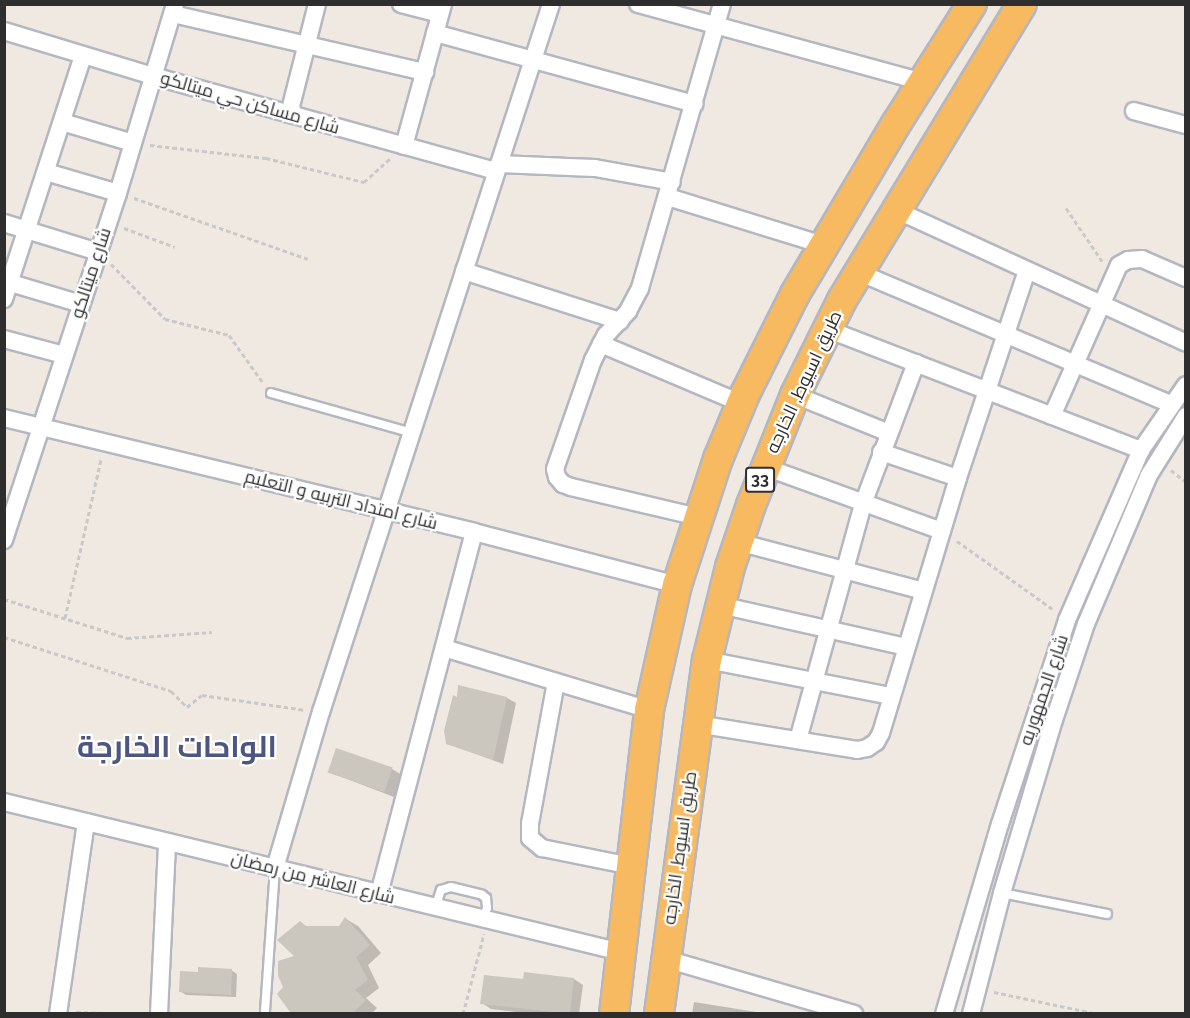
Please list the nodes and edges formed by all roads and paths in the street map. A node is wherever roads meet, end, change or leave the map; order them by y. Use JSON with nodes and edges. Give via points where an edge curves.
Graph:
{"nodes":[{"id":1,"x":317,"y":4,"type":"edge"},
{"id":2,"x":401,"y":4,"type":"edge"},
{"id":3,"x":551,"y":4,"type":"edge"},
{"id":4,"x":723,"y":4,"type":"edge"},
{"id":5,"x":972,"y":4,"type":"edge"},
{"id":6,"x":1022,"y":4,"type":"edge"},
{"id":7,"x":646,"y":6,"type":"edge"},
{"id":8,"x":174,"y":9,"type":"edge"},
{"id":9,"x":441,"y":9,"type":"edge"},
{"id":10,"x":717,"y":25,"type":"junction"},
{"id":11,"x":4,"y":31,"type":"edge"},
{"id":12,"x":435,"y":33,"type":"junction"},
{"id":13,"x":306,"y":45,"type":"junction"},
{"id":14,"x":83,"y":56,"type":"junction"},
{"id":15,"x":532,"y":60,"type":"junction"},
{"id":16,"x":424,"y":72,"type":"junction"},
{"id":17,"x":153,"y":76,"type":"junction"},
{"id":18,"x":923,"y":82,"type":"junction"},
{"id":19,"x":694,"y":104,"type":"junction"},
{"id":20,"x":1134,"y":111,"type":"dead end"},
{"id":21,"x":289,"y":114,"type":"junction"},
{"id":22,"x":62,"y":122,"type":"junction"},
{"id":23,"x":1185,"y":125,"type":"edge"},
{"id":24,"x":133,"y":143,"type":"junction"},
{"id":25,"x":404,"y":146,"type":"junction"},
{"id":26,"x":497,"y":167,"type":"junction"},
{"id":27,"x":46,"y":172,"type":"junction"},
{"id":28,"x":670,"y":190,"type":"junction"},
{"id":29,"x":118,"y":193,"type":"junction"},
{"id":30,"x":1066,"y":208,"type":"dead end"},
{"id":31,"x":896,"y":210,"type":"junction"},
{"id":32,"x":108,"y":222,"type":"junction"},
{"id":33,"x":4,"y":223,"type":"edge"},
{"id":34,"x":27,"y":230,"type":"junction"},
{"id":35,"x":823,"y":245,"type":"junction"},
{"id":36,"x":175,"y":247,"type":"dead end"},
{"id":37,"x":98,"y":252,"type":"junction"},
{"id":38,"x":308,"y":259,"type":"dead end"},
{"id":39,"x":1027,"y":271,"type":"junction"},
{"id":40,"x":464,"y":272,"type":"junction"},
{"id":41,"x":858,"y":272,"type":"junction"},
{"id":42,"x":1113,"y":276,"type":"junction"},
{"id":43,"x":1185,"y":276,"type":"edge"},
{"id":44,"x":7,"y":282,"type":"edge"},
{"id":45,"x":4,"y":299,"type":"edge"},
{"id":46,"x":81,"y":304,"type":"junction"},
{"id":47,"x":1101,"y":304,"type":"junction"},
{"id":48,"x":620,"y":321,"type":"junction"},
{"id":49,"x":827,"y":329,"type":"junction"},
{"id":50,"x":1005,"y":334,"type":"junction"},
{"id":51,"x":4,"y":339,"type":"edge"},
{"id":52,"x":1185,"y":343,"type":"edge"},
{"id":53,"x":601,"y":344,"type":"junction"},
{"id":54,"x":64,"y":355,"type":"junction"},
{"id":55,"x":916,"y":363,"type":"junction"},
{"id":56,"x":1075,"y":364,"type":"junction"},
{"id":57,"x":1185,"y":385,"type":"edge"},
{"id":58,"x":987,"y":390,"type":"junction"},
{"id":59,"x":271,"y":393,"type":"joint"},
{"id":60,"x":795,"y":395,"type":"junction"},
{"id":61,"x":741,"y":402,"type":"junction"},
{"id":62,"x":1172,"y":404,"type":"junction"},
{"id":63,"x":1052,"y":416,"type":"junction"},
{"id":64,"x":1185,"y":416,"type":"edge"},
{"id":65,"x":4,"y":418,"type":"edge"},
{"id":66,"x":40,"y":427,"type":"junction"},
{"id":67,"x":412,"y":433,"type":"junction"},
{"id":68,"x":889,"y":433,"type":"junction"},
{"id":69,"x":105,"y":443,"type":"junction"},
{"id":70,"x":1141,"y":450,"type":"junction"},
{"id":71,"x":881,"y":452,"type":"junction"},
{"id":72,"x":765,"y":467,"type":"junction"},
{"id":73,"x":958,"y":478,"type":"junction"},
{"id":74,"x":863,"y":504,"type":"junction"},
{"id":75,"x":386,"y":512,"type":"junction"},
{"id":76,"x":698,"y":517,"type":"junction"},
{"id":77,"x":942,"y":531,"type":"junction"},
{"id":78,"x":474,"y":532,"type":"junction"},
{"id":79,"x":1103,"y":537,"type":"junction"},
{"id":80,"x":4,"y":540,"type":"edge"},
{"id":81,"x":738,"y":542,"type":"junction"},
{"id":82,"x":1119,"y":544,"type":"junction"},
{"id":83,"x":843,"y":571,"type":"junction"},
{"id":84,"x":677,"y":585,"type":"junction"},
{"id":85,"x":923,"y":591,"type":"junction"},
{"id":86,"x":4,"y":599,"type":"edge"},
{"id":87,"x":720,"y":605,"type":"junction"},
{"id":88,"x":64,"y":618,"type":"junction"},
{"id":89,"x":1067,"y":620,"type":"junction"},
{"id":90,"x":827,"y":630,"type":"junction"},
{"id":91,"x":212,"y":632,"type":"dead end"},
{"id":92,"x":4,"y":637,"type":"edge"},
{"id":93,"x":906,"y":647,"type":"junction"},
{"id":94,"x":444,"y":648,"type":"junction"},
{"id":95,"x":707,"y":660,"type":"junction"},
{"id":96,"x":556,"y":682,"type":"junction"},
{"id":97,"x":813,"y":682,"type":"junction"},
{"id":98,"x":891,"y":696,"type":"junction"},
{"id":99,"x":649,"y":710,"type":"junction"},
{"id":100,"x":321,"y":712,"type":"junction"},
{"id":101,"x":1035,"y":714,"type":"junction"},
{"id":102,"x":1054,"y":720,"type":"junction"},
{"id":103,"x":697,"y":724,"type":"junction"},
{"id":104,"x":798,"y":740,"type":"junction"},
{"id":105,"x":4,"y":802,"type":"edge"},
{"id":106,"x":86,"y":822,"type":"junction"},
{"id":107,"x":167,"y":842,"type":"junction"},
{"id":108,"x":631,"y":866,"type":"junction"},
{"id":109,"x":275,"y":868,"type":"junction"},
{"id":110,"x":981,"y":887,"type":"junction"},
{"id":111,"x":1002,"y":893,"type":"junction"},
{"id":112,"x":379,"y":894,"type":"junction"},
{"id":113,"x":435,"y":908,"type":"junction"},
{"id":114,"x":1107,"y":914,"type":"dead end"},
{"id":115,"x":485,"y":920,"type":"junction"},
{"id":116,"x":621,"y":952,"type":"junction"},
{"id":117,"x":666,"y":959,"type":"junction"},
{"id":118,"x":978,"y":989,"type":"junction"},
{"id":119,"x":265,"y":1011,"type":"dead end"},
{"id":120,"x":58,"y":1012,"type":"edge"},
{"id":121,"x":137,"y":1014,"type":"edge"},
{"id":122,"x":159,"y":1014,"type":"edge"},
{"id":123,"x":463,"y":1014,"type":"edge"},
{"id":124,"x":614,"y":1014,"type":"edge"},
{"id":125,"x":659,"y":1014,"type":"edge"},
{"id":126,"x":854,"y":1014,"type":"edge"},
{"id":127,"x":944,"y":1014,"type":"edge"},
{"id":128,"x":971,"y":1014,"type":"edge"},
{"id":129,"x":1098,"y":1014,"type":"edge"}],
"edges":[{"from":1,"to":13,"type":"street"},
{"from":2,"to":9,"type":"street"},
{"from":3,"to":15,"type":"street"},
{"from":4,"to":10,"type":"street"},
{"from":5,"to":18,"type":"highway"},
{"from":6,"to":31,"type":"highway","name":"طريق اسيوط, الخارجه","number":"33"},
{"from":7,"to":10,"type":"street"},
{"from":8,"to":13,"type":"street"},
{"from":8,"to":17,"type":"street","name":"شارع ميتالكو"},
{"from":9,"to":12,"type":"street"},
{"from":10,"to":18,"type":"street"},
{"from":10,"to":19,"type":"street"},
{"from":11,"to":14,"type":"street","name":"شارع مساكن حي ميتالكو"},
{"from":12,"to":15,"type":"street"},
{"from":12,"to":16,"type":"street"},
{"from":13,"to":16,"type":"street"},
{"from":13,"to":21,"type":"street"},
{"from":14,"to":17,"type":"street","name":"شارع مساكن حي ميتالكو"},
{"from":14,"to":22,"type":"street"},
{"from":15,"to":19,"type":"street"},
{"from":15,"to":26,"type":"street"},
{"from":16,"to":25,"type":"street"},
{"from":17,"to":21,"type":"street","name":"شارع مساكن حي ميتالكو"},
{"from":17,"to":24,"type":"street","name":"شارع ميتالكو"},
{"from":18,"to":35,"type":"highway"},
{"from":19,"to":28,"type":"street"},
{"from":20,"to":23,"type":"street"},
{"from":21,"to":25,"type":"street","name":"شارع مساكن حي ميتالكو"},
{"from":22,"to":24,"type":"street"},
{"from":22,"to":27,"type":"street"},
{"from":24,"to":25,"type":"path","via":[[266,158],[364,182]]},
{"from":24,"to":29,"type":"street","name":"شارع ميتالكو"},
{"from":25,"to":26,"type":"street","name":"شارع مساكن حي ميتالكو"},
{"from":26,"to":28,"type":"street","name":"شارع مساكن حي ميتالكو","via":[[595,168]]},
{"from":26,"to":40,"type":"street"},
{"from":27,"to":29,"type":"street"},
{"from":27,"to":34,"type":"street"},
{"from":28,"to":35,"type":"street","name":"شارع مساكن حي ميتالكو"},
{"from":28,"to":48,"type":"street","via":[[640,288]]},
{"from":29,"to":32,"type":"street","name":"شارع ميتالكو"},
{"from":29,"to":38,"type":"path"},
{"from":30,"to":42,"type":"path"},
{"from":31,"to":39,"type":"street"},
{"from":31,"to":41,"type":"highway","name":"طريق اسيوط, الخارجه","number":"33"},
{"from":32,"to":36,"type":"path"},
{"from":32,"to":37,"type":"street","name":"شارع ميتالكو"},
{"from":33,"to":34,"type":"street"},
{"from":34,"to":37,"type":"street"},
{"from":34,"to":44,"type":"street"},
{"from":35,"to":61,"type":"highway"},
{"from":37,"to":46,"type":"street","name":"شارع ميتالكو"},
{"from":37,"to":59,"type":"path","via":[[165,319],[228,335]]},
{"from":39,"to":47,"type":"street"},
{"from":39,"to":50,"type":"street"},
{"from":40,"to":48,"type":"street"},
{"from":40,"to":67,"type":"street"},
{"from":41,"to":49,"type":"highway","name":"طريق اسيوط, الخارجه","number":"33"},
{"from":41,"to":50,"type":"street"},
{"from":42,"to":43,"type":"street","via":[[1124,261],[1142,259]]},
{"from":42,"to":47,"type":"street"},
{"from":44,"to":45,"type":"street"},
{"from":44,"to":46,"type":"street"},
{"from":46,"to":54,"type":"street","name":"شارع ميتالكو"},
{"from":47,"to":52,"type":"street"},
{"from":47,"to":56,"type":"street"},
{"from":48,"to":53,"type":"street"},
{"from":49,"to":55,"type":"street"},
{"from":49,"to":60,"type":"highway","name":"طريق اسيوط, الخارجه","number":"33"},
{"from":50,"to":56,"type":"street"},
{"from":50,"to":58,"type":"street"},
{"from":51,"to":54,"type":"street"},
{"from":53,"to":61,"type":"street"},
{"from":53,"to":76,"type":"street","via":[[555,469],[557,477],[571,487]]},
{"from":54,"to":66,"type":"street","name":"شارع ميتالكو"},
{"from":55,"to":58,"type":"street"},
{"from":55,"to":68,"type":"street"},
{"from":56,"to":62,"type":"street"},
{"from":56,"to":63,"type":"street"},
{"from":57,"to":62,"type":"street","name":"شارع الجمهوريه"},
{"from":58,"to":63,"type":"street"},
{"from":58,"to":73,"type":"street"},
{"from":59,"to":67,"type":"lane"},
{"from":60,"to":68,"type":"street"},
{"from":60,"to":72,"type":"highway","name":"طريق اسيوط, الخارجه","number":"33"},
{"from":61,"to":76,"type":"highway"},
{"from":62,"to":70,"type":"street","name":"شارع الجمهوريه"},
{"from":63,"to":70,"type":"street"},
{"from":64,"to":82,"type":"street","name":"شارع الجمهوريه","via":[[1158,457]]},
{"from":65,"to":66,"type":"street","name":"شارع امتداد التربيه و التعليم"},
{"from":66,"to":69,"type":"street","name":"شارع امتداد التربيه و التعليم"},
{"from":66,"to":80,"type":"street","name":"شارع ميتالكو"},
{"from":67,"to":75,"type":"street"},
{"from":68,"to":71,"type":"street"},
{"from":69,"to":75,"type":"street","name":"شارع امتداد التربيه و التعليم"},
{"from":69,"to":88,"type":"path"},
{"from":70,"to":79,"type":"street","name":"شارع الجمهوريه"},
{"from":71,"to":73,"type":"street"},
{"from":71,"to":74,"type":"street"},
{"from":72,"to":74,"type":"street"},
{"from":72,"to":81,"type":"highway","name":"طريق اسيوط, الخارجه","number":"33"},
{"from":73,"to":77,"type":"street"},
{"from":74,"to":77,"type":"street"},
{"from":74,"to":83,"type":"street"},
{"from":75,"to":78,"type":"street","name":"شارع امتداد التربيه و التعليم"},
{"from":75,"to":100,"type":"street"},
{"from":76,"to":84,"type":"highway"},
{"from":77,"to":85,"type":"street"},
{"from":77,"to":89,"type":"path"},
{"from":78,"to":84,"type":"street","name":"شارع امتداد التربيه و التعليم"},
{"from":78,"to":94,"type":"street"},
{"from":79,"to":82,"type":"street"},
{"from":79,"to":89,"type":"street","name":"شارع الجمهوريه"},
{"from":81,"to":83,"type":"street"},
{"from":81,"to":87,"type":"highway","name":"طريق اسيوط, الخارجه","number":"33"},
{"from":82,"to":102,"type":"street","name":"شارع الجمهوريه","via":[[1086,624]]},
{"from":83,"to":85,"type":"street"},
{"from":83,"to":90,"type":"street"},
{"from":84,"to":99,"type":"highway"},
{"from":85,"to":93,"type":"street"},
{"from":86,"to":88,"type":"path"},
{"from":87,"to":90,"type":"street"},
{"from":87,"to":95,"type":"highway","name":"طريق اسيوط, الخارجه","number":"33"},
{"from":88,"to":91,"type":"path","via":[[127,638]]},
{"from":89,"to":101,"type":"street","name":"شارع الجمهوريه"},
{"from":90,"to":93,"type":"street"},
{"from":90,"to":97,"type":"street"},
{"from":92,"to":100,"type":"path","via":[[171,692],[187,707],[201,695]]},
{"from":93,"to":98,"type":"street"},
{"from":94,"to":96,"type":"street"},
{"from":94,"to":112,"type":"street"},
{"from":95,"to":97,"type":"street"},
{"from":95,"to":103,"type":"highway","name":"طريق اسيوط, الخارجه","number":"33"},
{"from":96,"to":99,"type":"street"},
{"from":96,"to":108,"type":"street","via":[[530,823],[531,838],[542,848]]},
{"from":97,"to":98,"type":"street"},
{"from":97,"to":104,"type":"street"},
{"from":98,"to":104,"type":"street","via":[[881,733],[867,748],[856,750]]},
{"from":99,"to":108,"type":"highway"},
{"from":100,"to":109,"type":"street"},
{"from":101,"to":102,"type":"street"},
{"from":101,"to":110,"type":"street","name":"شارع الجمهوريه"},
{"from":102,"to":111,"type":"street","name":"شارع الجمهوريه"},
{"from":103,"to":104,"type":"street"},
{"from":103,"to":117,"type":"highway","name":"طريق اسيوط, الخارجه","number":"33"},
{"from":105,"to":106,"type":"street","name":"شارع العاشر من رمضان"},
{"from":106,"to":107,"type":"street","name":"شارع العاشر من رمضان"},
{"from":106,"to":120,"type":"street"},
{"from":107,"to":109,"type":"street","name":"شارع العاشر من رمضان"},
{"from":107,"to":122,"type":"street"},
{"from":108,"to":116,"type":"highway"},
{"from":109,"to":112,"type":"street","name":"شارع العاشر من رمضان"},
{"from":109,"to":119,"type":"lane"},
{"from":110,"to":111,"type":"street"},
{"from":110,"to":127,"type":"street","name":"شارع الجمهوريه"},
{"from":111,"to":114,"type":"lane"},
{"from":111,"to":118,"type":"street","name":"شارع الجمهوريه"},
{"from":112,"to":113,"type":"street","name":"شارع العاشر من رمضان"},
{"from":113,"to":115,"type":"street","name":"شارع العاشر من رمضان"},
{"from":113,"to":115,"type":"lane","via":[[441,890],[462,890],[486,898]]},
{"from":115,"to":116,"type":"street","name":"شارع العاشر من رمضان"},
{"from":115,"to":123,"type":"path"},
{"from":116,"to":124,"type":"highway"},
{"from":117,"to":125,"type":"highway","name":"طريق اسيوط, الخارجه","number":"33"},
{"from":117,"to":126,"type":"street"},
{"from":118,"to":128,"type":"street","name":"شارع الجمهوريه"},
{"from":118,"to":129,"type":"path"},
{"from":120,"to":121,"type":"path"}]}
